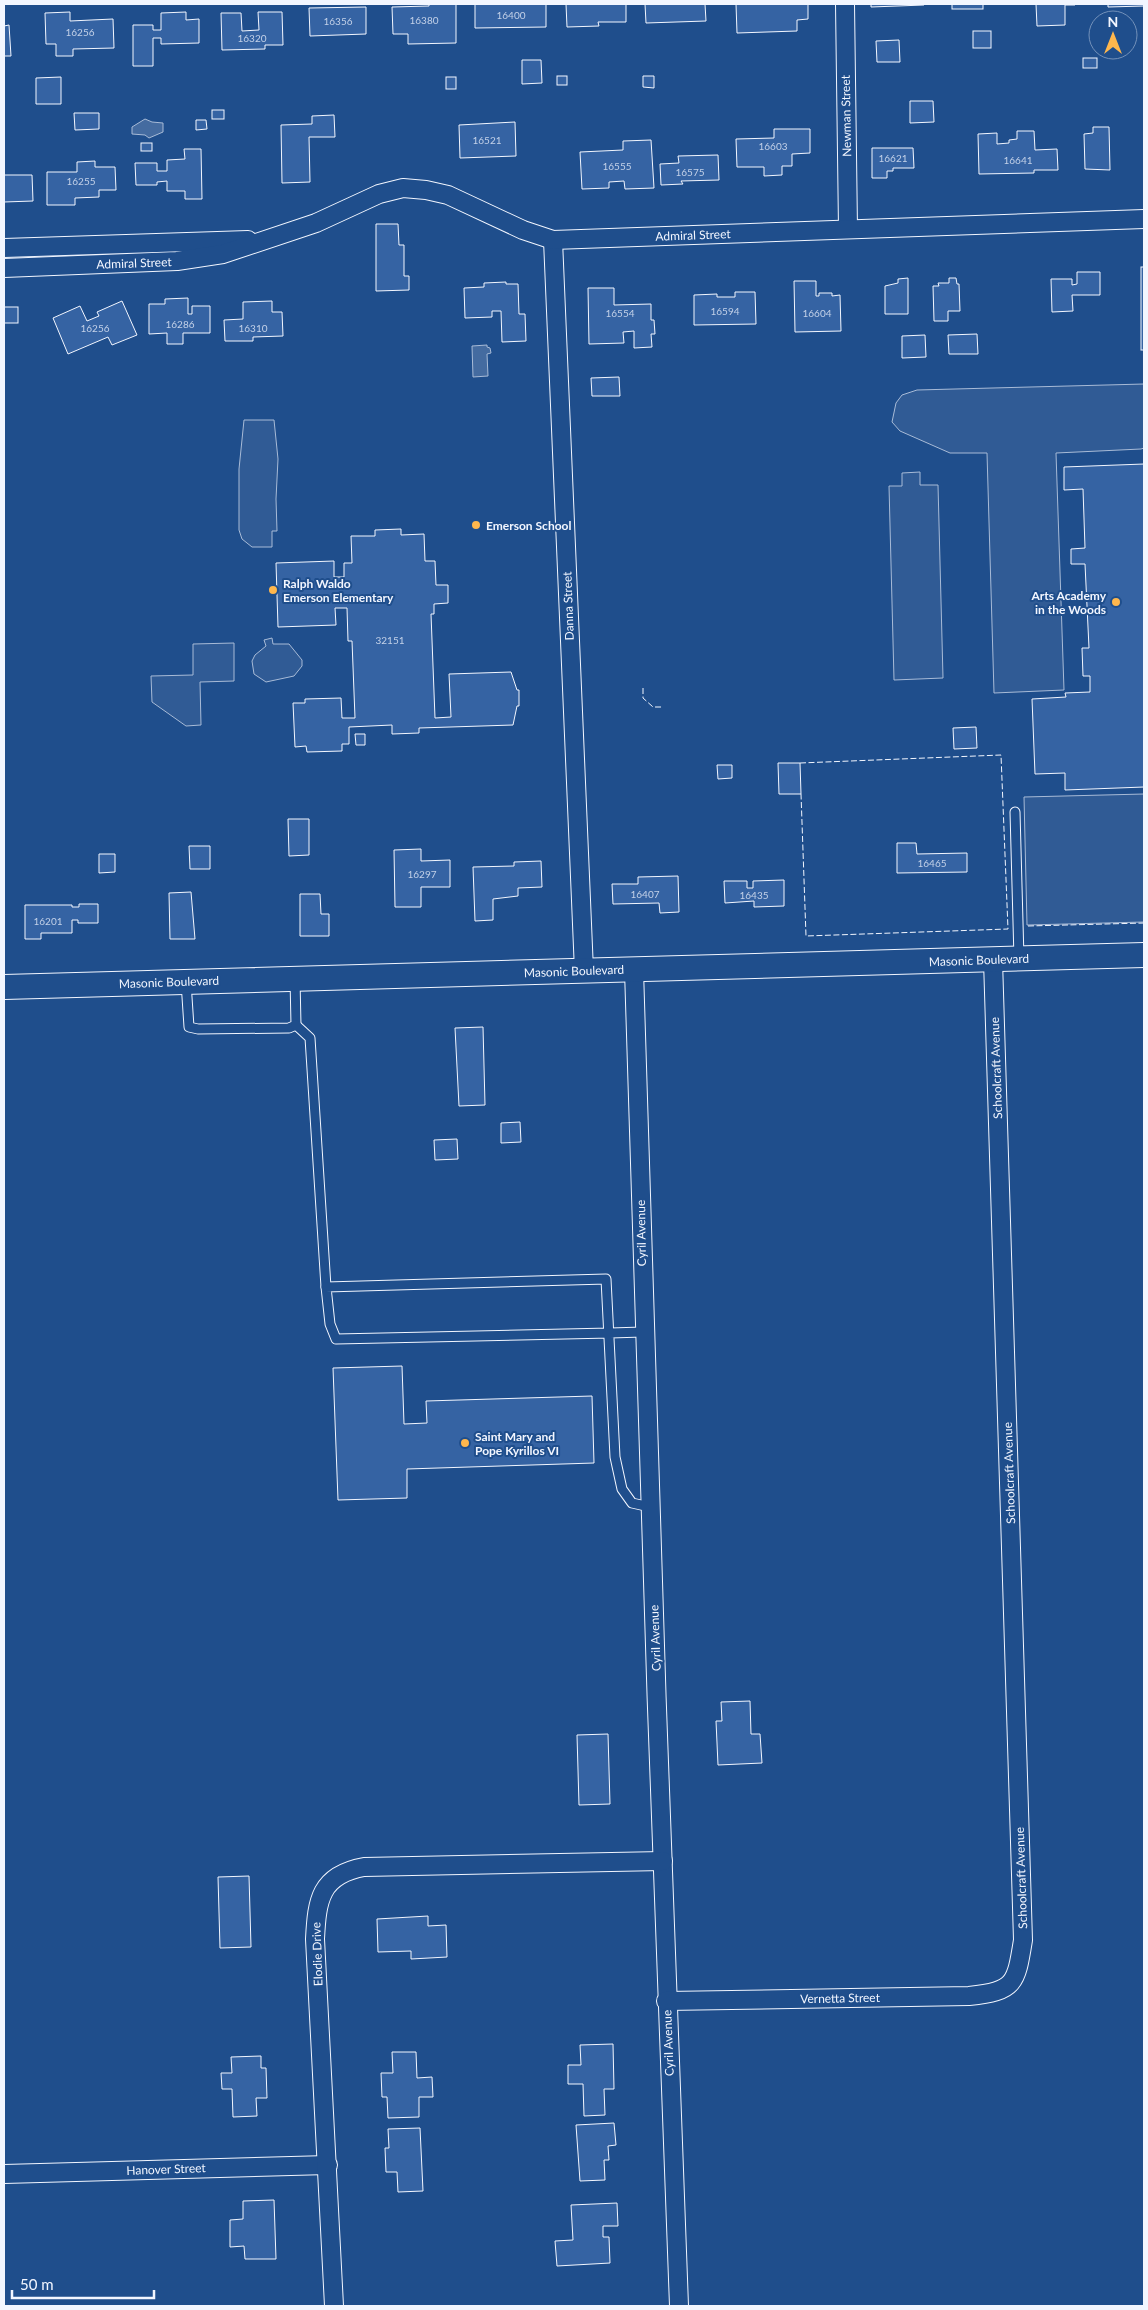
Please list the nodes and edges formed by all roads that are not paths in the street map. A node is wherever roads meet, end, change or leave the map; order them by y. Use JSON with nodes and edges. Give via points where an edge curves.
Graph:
{"nodes":[{"id":1,"x":845,"y":4,"type":"edge"},
{"id":2,"x":1144,"y":219,"type":"edge"},
{"id":3,"x":848,"y":229,"type":"junction"},
{"id":4,"x":261,"y":240,"type":"junction"},
{"id":5,"x":553,"y":240,"type":"junction"},
{"id":6,"x":4,"y":248,"type":"edge"},
{"id":7,"x":4,"y":268,"type":"edge"},
{"id":8,"x":1015,"y":812,"type":"dead end"},
{"id":9,"x":1144,"y":956,"type":"edge"},
{"id":10,"x":1019,"y":959,"type":"junction"},
{"id":11,"x":993,"y":960,"type":"junction"},
{"id":12,"x":634,"y":970,"type":"junction"},
{"id":13,"x":584,"y":971,"type":"junction"},
{"id":14,"x":295,"y":979,"type":"junction"},
{"id":15,"x":186,"y":982,"type":"junction"},
{"id":16,"x":4,"y":987,"type":"edge"},
{"id":17,"x":296,"y":1025,"type":"junction"},
{"id":18,"x":326,"y":1287,"type":"junction"},
{"id":19,"x":643,"y":1332,"type":"junction"},
{"id":20,"x":610,"y":1333,"type":"junction"},
{"id":21,"x":650,"y":1506,"type":"junction"},
{"id":22,"x":663,"y":1862,"type":"junction"},
{"id":23,"x":1011,"y":1984,"type":"joint"},
{"id":24,"x":666,"y":2001,"type":"junction"},
{"id":25,"x":328,"y":2165,"type":"junction"},
{"id":26,"x":4,"y":2174,"type":"edge"},
{"id":27,"x":334,"y":2306,"type":"edge"},
{"id":28,"x":679,"y":2306,"type":"edge"}],
"edges":[{"from":1,"to":3,"type":"street","name":"Newman Street"},
{"from":2,"to":3,"type":"street","name":"Admiral Street"},
{"from":3,"to":5,"type":"street","name":"Admiral Street"},
{"from":4,"to":5,"type":"street","name":"Admiral Street","via":[[316,223],[378,194],[403,188],[448,196]]},
{"from":4,"to":6,"type":"street","name":"Admiral Street"},
{"from":4,"to":7,"type":"street","name":"Admiral Street","via":[[223,254],[177,261]]},
{"from":5,"to":13,"type":"street","name":"Danna Street"},
{"from":8,"to":10,"type":"lane"},
{"from":9,"to":10,"type":"street","name":"Masonic Boulevard"},
{"from":10,"to":11,"type":"street","name":"Masonic Boulevard"},
{"from":11,"to":12,"type":"street","name":"Masonic Boulevard"},
{"from":11,"to":23,"type":"street","name":"Schoolcraft Avenue","via":[[1023,1940],[1018,1972]]},
{"from":12,"to":13,"type":"street","name":"Masonic Boulevard"},
{"from":12,"to":19,"type":"street","name":"Cyril Avenue"},
{"from":13,"to":14,"type":"street","name":"Masonic Boulevard"},
{"from":14,"to":15,"type":"street","name":"Masonic Boulevard"},
{"from":14,"to":17,"type":"lane"},
{"from":15,"to":16,"type":"street","name":"Masonic Boulevard"},
{"from":15,"to":17,"type":"lane","via":[[189,1027],[289,1028]]},
{"from":17,"to":18,"type":"lane","via":[[310,1038]]},
{"from":18,"to":20,"type":"lane","via":[[330,1324],[336,1339]]},
{"from":18,"to":20,"type":"lane","via":[[606,1279]]},
{"from":19,"to":20,"type":"lane"},
{"from":19,"to":21,"type":"street","name":"Cyril Avenue"},
{"from":20,"to":21,"type":"lane","via":[[615,1457],[622,1489],[632,1503]]},
{"from":21,"to":22,"type":"street","name":"Cyril Avenue"},
{"from":22,"to":24,"type":"street","name":"Cyril Avenue"},
{"from":22,"to":25,"type":"street","name":"Elodie Drive","via":[[364,1868],[350,1870],[330,1881],[321,1894],[316,1913],[315,1939]]},
{"from":23,"to":24,"type":"street","name":"Vernetta Street","via":[[1000,1991],[969,1996]]},
{"from":24,"to":28,"type":"street","name":"Cyril Avenue"},
{"from":25,"to":26,"type":"street","name":"Hanover Street"},
{"from":25,"to":27,"type":"street","name":"Elodie Drive"}]}
